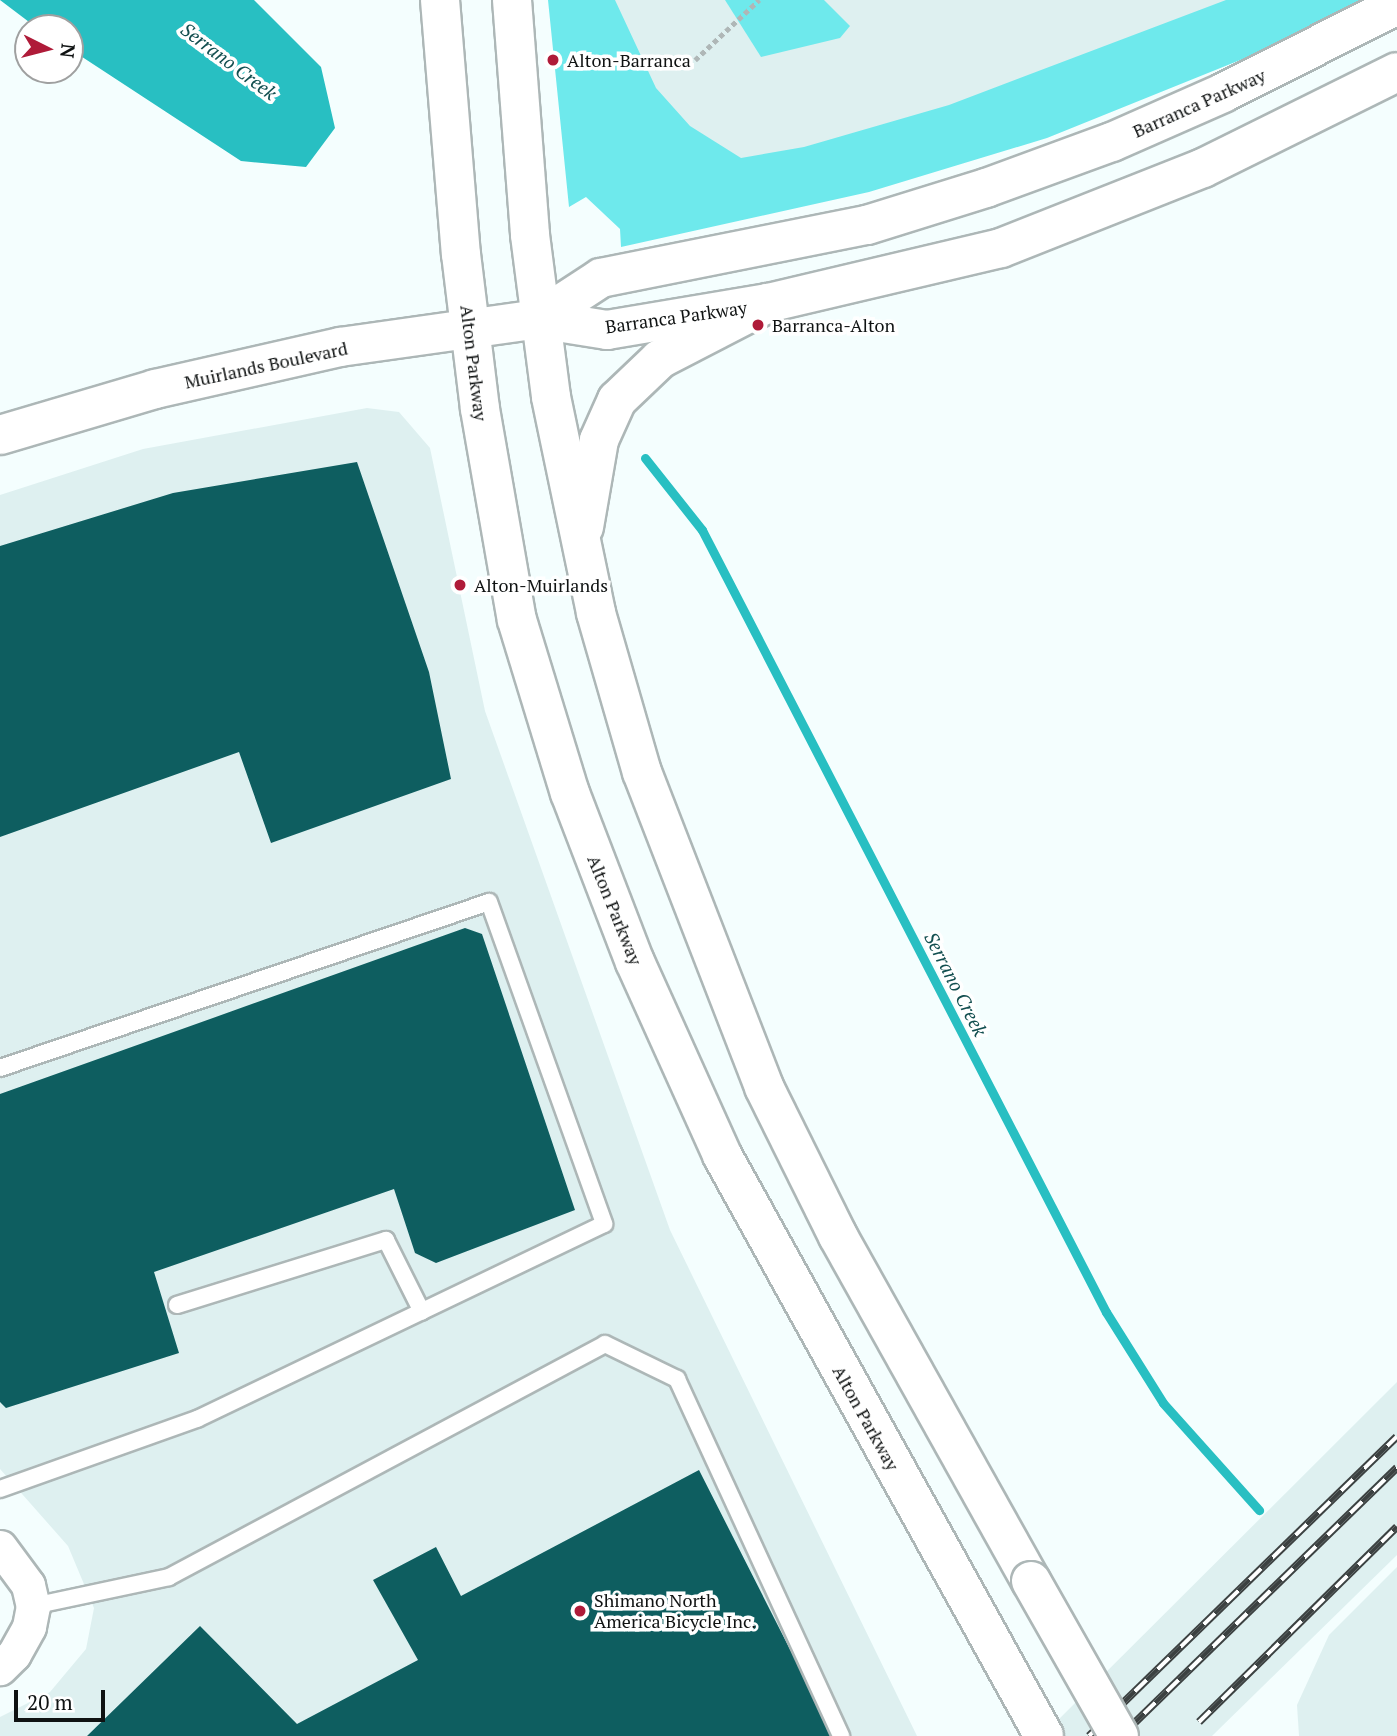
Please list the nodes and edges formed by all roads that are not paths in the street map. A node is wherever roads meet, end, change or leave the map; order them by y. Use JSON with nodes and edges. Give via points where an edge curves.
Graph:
{"nodes":[{"id":1,"x":439,"y":0,"type":"edge"},
{"id":2,"x":512,"y":0,"type":"edge"},
{"id":3,"x":1397,"y":5,"type":"edge"},
{"id":4,"x":1397,"y":72,"type":"edge"},
{"id":5,"x":768,"y":303,"type":"junction"},
{"id":6,"x":538,"y":319,"type":"junction"},
{"id":7,"x":470,"y":331,"type":"junction"},
{"id":8,"x":0,"y":435,"type":"edge"},
{"id":9,"x":580,"y":546,"type":"junction"},
{"id":10,"x":0,"y":1068,"type":"edge"},
{"id":11,"x":177,"y":1305,"type":"dead end"},
{"id":12,"x":422,"y":1312,"type":"junction"},
{"id":13,"x":0,"y":1489,"type":"edge"},
{"id":14,"x":0,"y":1547,"type":"edge"},
{"id":15,"x":33,"y":1606,"type":"junction"},
{"id":16,"x":0,"y":1668,"type":"edge"},
{"id":17,"x":841,"y":1736,"type":"edge"},
{"id":18,"x":1044,"y":1736,"type":"edge"},
{"id":19,"x":1119,"y":1736,"type":"edge"}],
"edges":[{"from":1,"to":7,"type":"main road","name":"Alton Parkway"},
{"from":2,"to":6,"type":"main road"},
{"from":3,"to":6,"type":"main road","name":"Barranca Parkway","via":[[1223,93],[1112,142],[998,184],[867,225],[601,278]]},
{"from":4,"to":5,"type":"main road","name":"Barranca Parkway","via":[[1203,168],[1001,248]]},
{"from":5,"to":6,"type":"main road","name":"Barranca Parkway","via":[[607,330]]},
{"from":5,"to":9,"type":"main road","via":[[660,359],[617,400],[600,440]]},
{"from":6,"to":7,"type":"main road","name":"Muirlands Boulevard"},
{"from":6,"to":9,"type":"main road"},
{"from":7,"to":8,"type":"main road","name":"Muirlands Boulevard","via":[[340,347],[155,389]]},
{"from":7,"to":18,"type":"main road","name":"Alton Parkway","via":[[517,620],[539,700],[603,884],[668,1041],[746,1202]]},
{"from":9,"to":19,"type":"main road","bridge":true,"via":[[642,772],[764,1087],[838,1236]]},
{"from":10,"to":12,"type":"lane","via":[[489,902],[604,1224]]},
{"from":11,"to":12,"type":"lane","via":[[386,1240]]},
{"from":12,"to":13,"type":"lane","via":[[197,1419]]},
{"from":14,"to":15,"type":"street","via":[[28,1585]]},
{"from":15,"to":16,"type":"street","via":[[29,1627]]},
{"from":15,"to":17,"type":"lane","via":[[169,1577],[605,1345],[677,1379]]}]}
